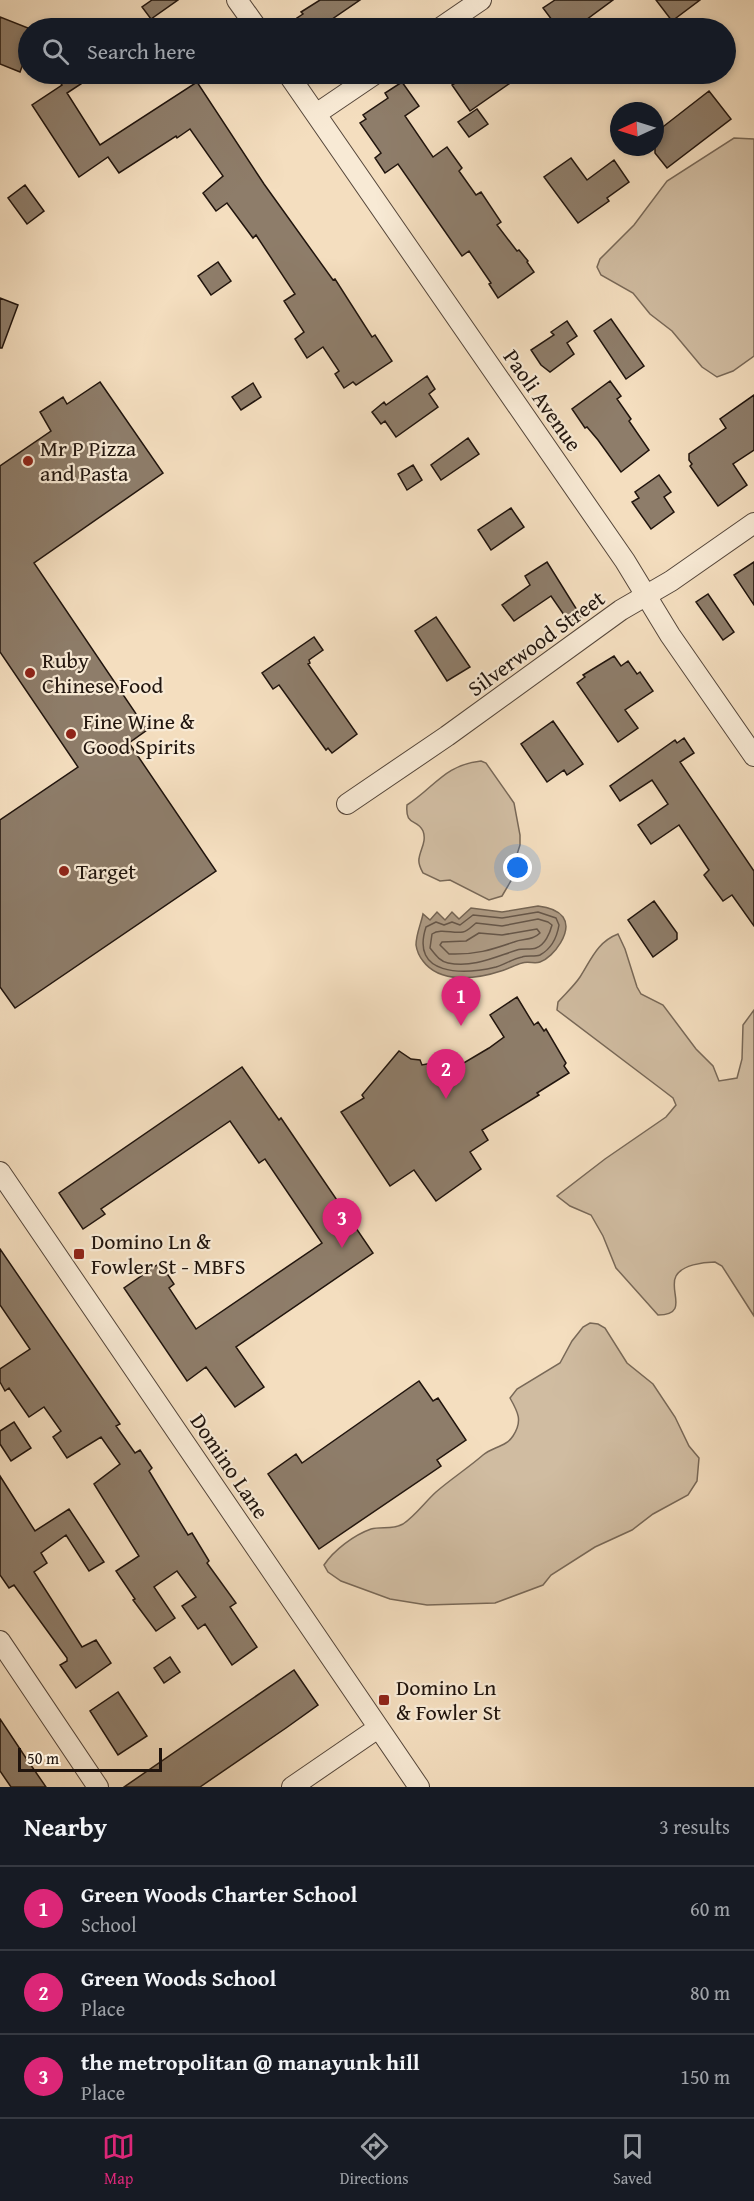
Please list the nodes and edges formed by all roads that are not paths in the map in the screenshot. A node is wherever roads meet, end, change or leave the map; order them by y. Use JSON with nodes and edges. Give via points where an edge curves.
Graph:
{"nodes":[{"id":1,"x":237,"y":0,"type":"edge"},
{"id":2,"x":481,"y":0,"type":"edge"},
{"id":3,"x":250,"y":18,"type":"edge"},
{"id":4,"x":455,"y":18,"type":"edge"},
{"id":5,"x":295,"y":84,"type":"edge"},
{"id":6,"x":360,"y":84,"type":"edge"},
{"id":7,"x":316,"y":114,"type":"junction"},
{"id":8,"x":754,"y":523,"type":"edge"},
{"id":9,"x":646,"y":595,"type":"junction"},
{"id":10,"x":754,"y":756,"type":"edge"},
{"id":11,"x":347,"y":804,"type":"dead end"},
{"id":12,"x":0,"y":1172,"type":"edge"},
{"id":13,"x":0,"y":1641,"type":"edge"},
{"id":14,"x":378,"y":1728,"type":"junction"},
{"id":15,"x":98,"y":1787,"type":"edge"},
{"id":16,"x":292,"y":1787,"type":"edge"},
{"id":17,"x":419,"y":1787,"type":"edge"}],
"edges":[{"from":1,"to":3,"type":"street"},
{"from":2,"to":4,"type":"street"},
{"from":5,"to":7,"type":"street","name":"Paoli Avenue"},
{"from":6,"to":7,"type":"street"},
{"from":7,"to":9,"type":"street","name":"Paoli Avenue"},
{"from":8,"to":9,"type":"street","name":"Silverwood Street"},
{"from":9,"to":10,"type":"street","name":"Paoli Avenue"},
{"from":9,"to":11,"type":"street","name":"Silverwood Street"},
{"from":12,"to":14,"type":"street","name":"Domino Lane"},
{"from":13,"to":15,"type":"street"},
{"from":14,"to":16,"type":"street"},
{"from":14,"to":17,"type":"street","name":"Domino Lane"}]}
